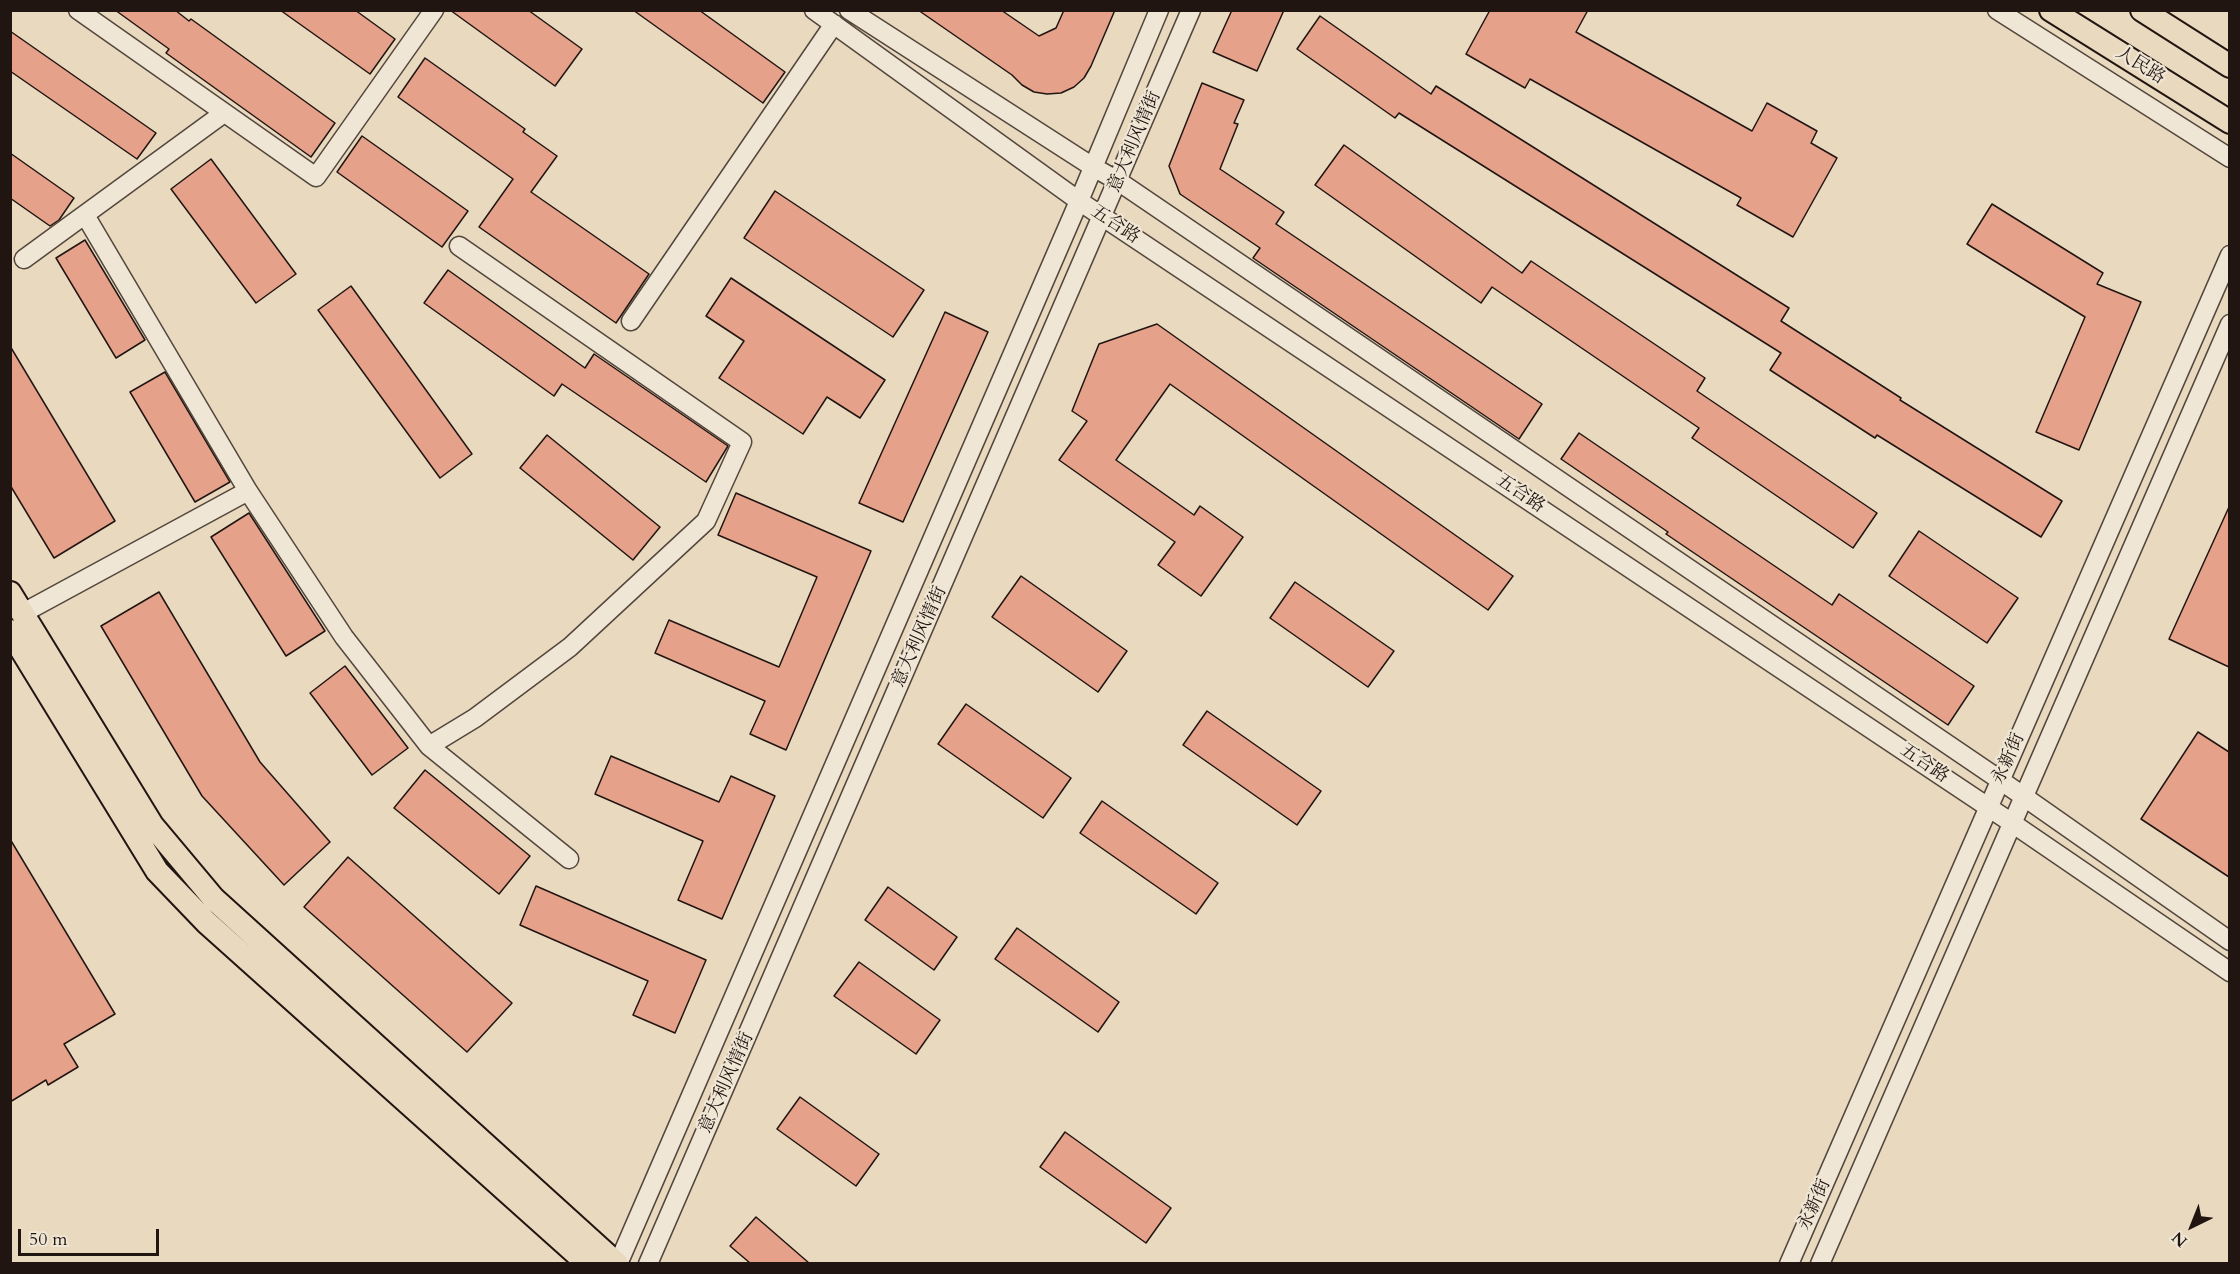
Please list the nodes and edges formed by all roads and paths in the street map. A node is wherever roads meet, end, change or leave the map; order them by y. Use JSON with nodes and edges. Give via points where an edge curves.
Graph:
{"nodes":[{"id":1,"x":78,"y":10,"type":"edge"},
{"id":2,"x":434,"y":10,"type":"edge"},
{"id":3,"x":814,"y":10,"type":"edge"},
{"id":4,"x":849,"y":10,"type":"edge"},
{"id":5,"x":1159,"y":10,"type":"edge"},
{"id":6,"x":1191,"y":10,"type":"edge"},
{"id":7,"x":1998,"y":10,"type":"edge"},
{"id":8,"x":2050,"y":10,"type":"edge"},
{"id":9,"x":2142,"y":10,"type":"edge"},
{"id":10,"x":834,"y":24,"type":"junction"},
{"id":11,"x":2229,"y":66,"type":"edge"},
{"id":12,"x":224,"y":113,"type":"junction"},
{"id":13,"x":2229,"y":122,"type":"edge"},
{"id":14,"x":2229,"y":158,"type":"edge"},
{"id":15,"x":1093,"y":167,"type":"junction"},
{"id":16,"x":1118,"y":181,"type":"junction"},
{"id":17,"x":1079,"y":201,"type":"junction"},
{"id":18,"x":85,"y":215,"type":"junction"},
{"id":19,"x":1103,"y":217,"type":"junction"},
{"id":20,"x":459,"y":246,"type":"dead end"},
{"id":21,"x":2229,"y":255,"type":"edge"},
{"id":22,"x":24,"y":259,"type":"dead end"},
{"id":23,"x":631,"y":321,"type":"dead end"},
{"id":24,"x":2229,"y":324,"type":"edge"},
{"id":25,"x":248,"y":491,"type":"junction"},
{"id":26,"x":10,"y":593,"type":"edge"},
{"id":27,"x":17,"y":622,"type":"edge"},
{"id":28,"x":429,"y":746,"type":"junction"},
{"id":29,"x":2001,"y":780,"type":"junction"},
{"id":30,"x":2024,"y":796,"type":"junction"},
{"id":31,"x":1989,"y":807,"type":"junction"},
{"id":32,"x":2012,"y":823,"type":"junction"},
{"id":33,"x":569,"y":859,"type":"dead end"},
{"id":34,"x":2229,"y":941,"type":"edge"},
{"id":35,"x":2229,"y":972,"type":"edge"},
{"id":36,"x":588,"y":1263,"type":"edge"},
{"id":37,"x":618,"y":1263,"type":"edge"},
{"id":38,"x":648,"y":1263,"type":"edge"},
{"id":39,"x":1789,"y":1263,"type":"edge"},
{"id":40,"x":1820,"y":1263,"type":"edge"}],
"edges":[{"from":1,"to":12,"type":"street"},
{"from":2,"to":12,"type":"street","via":[[316,177]]},
{"from":3,"to":10,"type":"street","name":"五合路"},
{"from":4,"to":15,"type":"street","name":"五合路"},
{"from":5,"to":15,"type":"street","name":"意大利风情街"},
{"from":6,"to":16,"type":"street","name":"意大利风情街"},
{"from":7,"to":14,"type":"street"},
{"from":8,"to":13,"type":"main road","name":"人民路"},
{"from":9,"to":11,"type":"main road"},
{"from":10,"to":17,"type":"street","name":"五合路"},
{"from":10,"to":23,"type":"street"},
{"from":12,"to":18,"type":"street"},
{"from":15,"to":16,"type":"street","name":"五合路"},
{"from":15,"to":17,"type":"street","name":"意大利风情街"},
{"from":16,"to":19,"type":"street","name":"意大利风情街"},
{"from":16,"to":29,"type":"street","name":"五合路"},
{"from":17,"to":19,"type":"street","name":"五合路"},
{"from":17,"to":37,"type":"street","name":"意大利风情街"},
{"from":18,"to":22,"type":"street"},
{"from":18,"to":25,"type":"street"},
{"from":19,"to":31,"type":"street","name":"五合路"},
{"from":19,"to":38,"type":"street","name":"意大利风情街"},
{"from":20,"to":28,"type":"street","via":[[742,442],[706,521],[570,647],[475,718]]},
{"from":21,"to":29,"type":"street","name":"永新街"},
{"from":24,"to":30,"type":"street","name":"永新街"},
{"from":25,"to":27,"type":"street"},
{"from":25,"to":28,"type":"street","via":[[344,638]]},
{"from":26,"to":27,"type":"main road"},
{"from":27,"to":36,"type":"main road","via":[[157,871],[206,922]]},
{"from":27,"to":37,"type":"main road","via":[[152,825],[214,899]]},
{"from":28,"to":33,"type":"street"},
{"from":29,"to":30,"type":"street","name":"五合路"},
{"from":29,"to":31,"type":"street","name":"永新街"},
{"from":30,"to":32,"type":"street","name":"永新街"},
{"from":30,"to":34,"type":"street","name":"五合路"},
{"from":31,"to":32,"type":"street","name":"五合路"},
{"from":31,"to":39,"type":"street","name":"永新街"},
{"from":32,"to":35,"type":"street","name":"五合路"},
{"from":32,"to":40,"type":"street","name":"永新街"}]}
